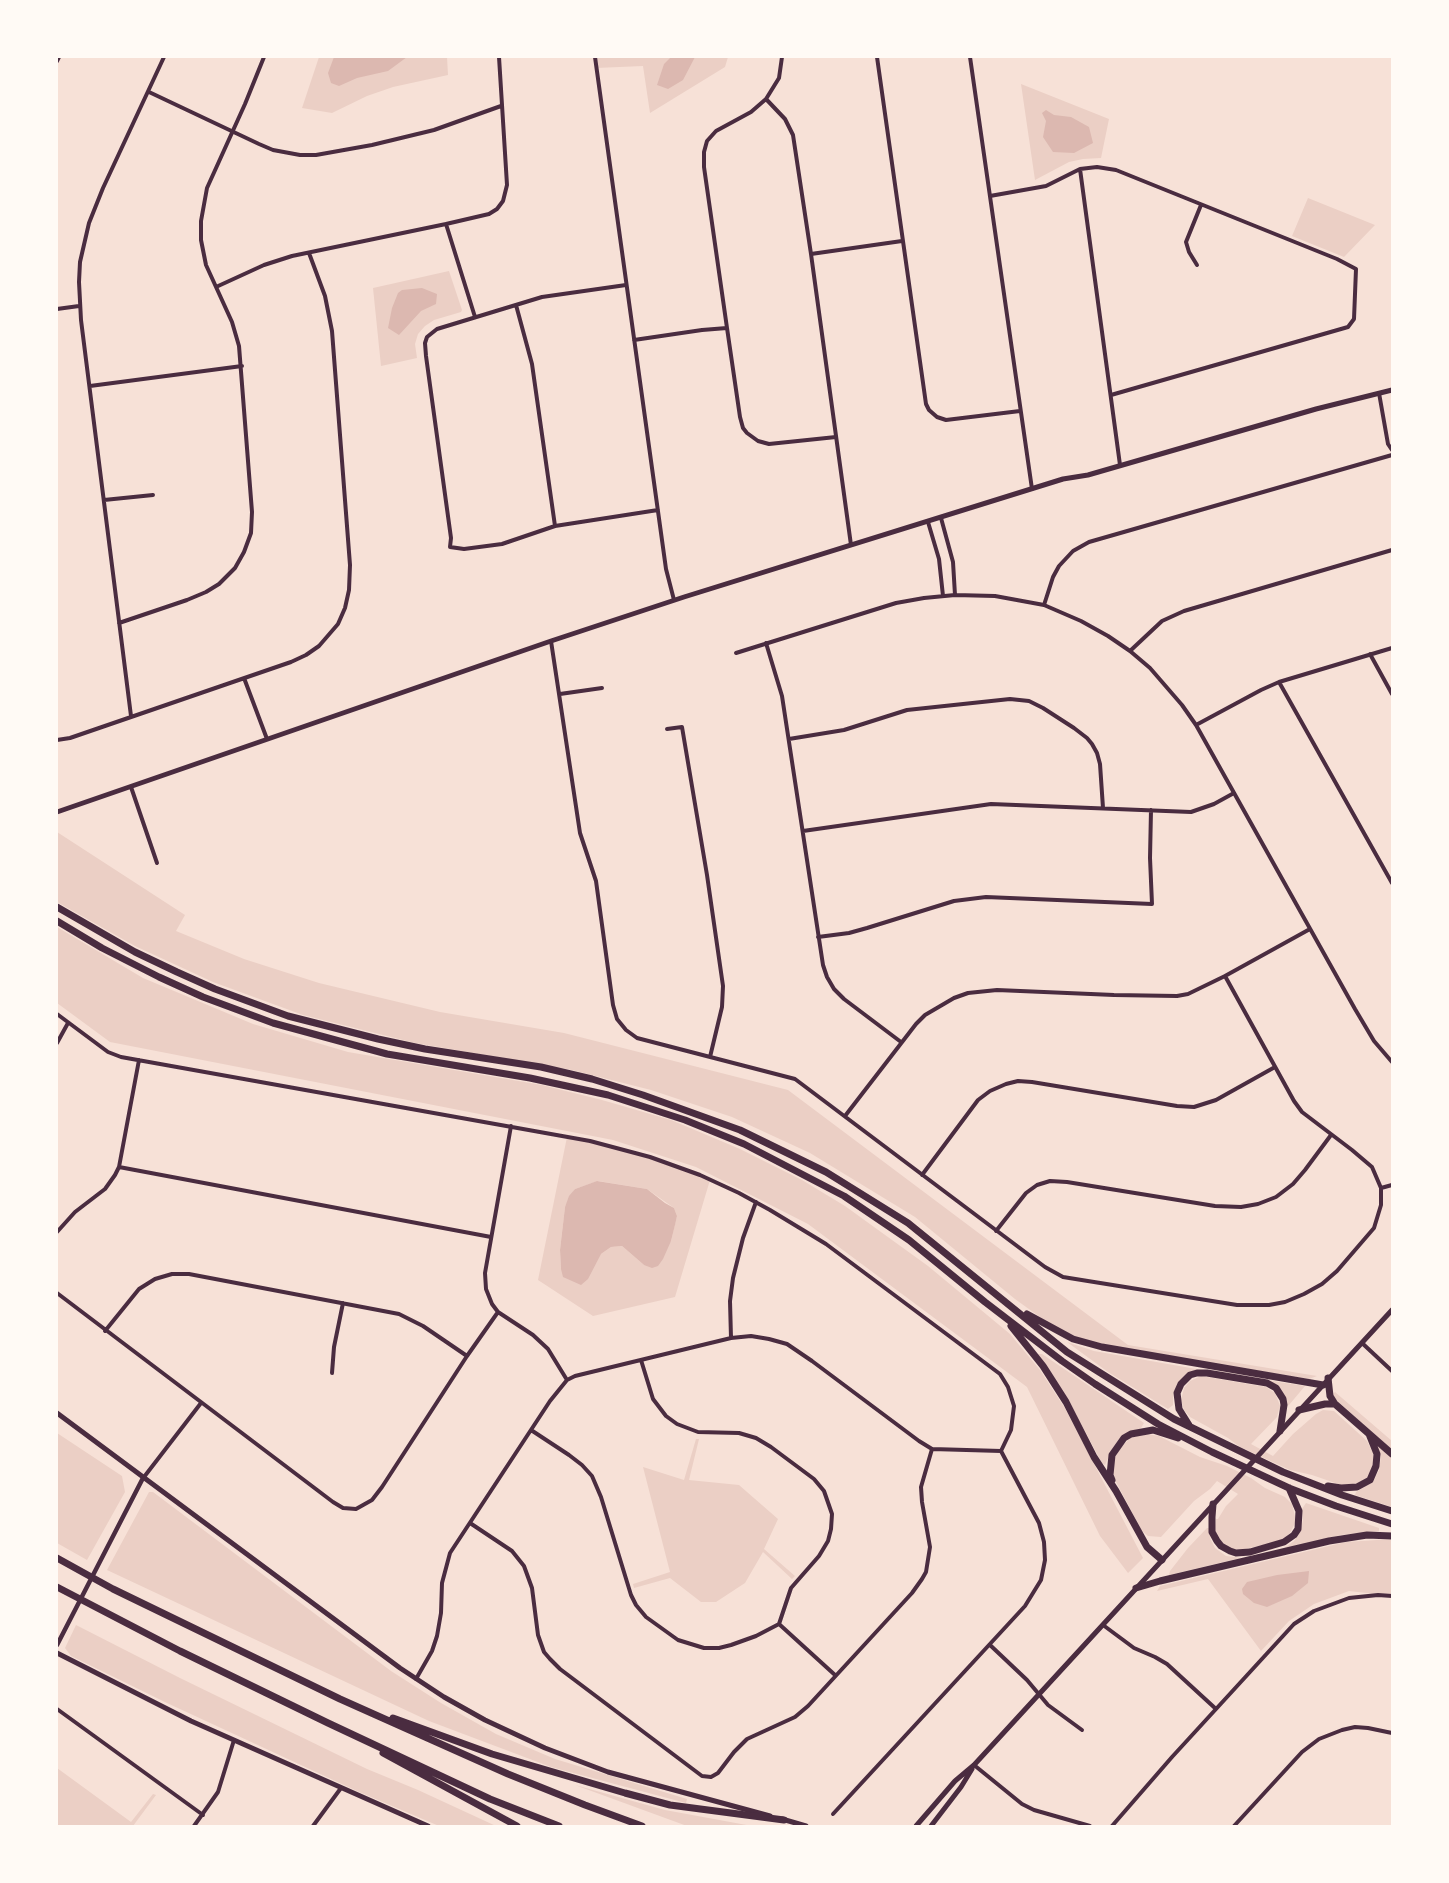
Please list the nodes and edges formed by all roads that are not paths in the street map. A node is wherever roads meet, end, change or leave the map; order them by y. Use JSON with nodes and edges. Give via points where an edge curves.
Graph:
{"nodes":[{"id":1,"x":164,"y":57,"type":"edge"},
{"id":2,"x":264,"y":57,"type":"edge"},
{"id":3,"x":499,"y":57,"type":"edge"},
{"id":4,"x":595,"y":57,"type":"edge"},
{"id":5,"x":782,"y":57,"type":"edge"},
{"id":6,"x":877,"y":57,"type":"edge"},
{"id":7,"x":970,"y":57,"type":"edge"},
{"id":8,"x":149,"y":92,"type":"junction"},
{"id":9,"x":766,"y":99,"type":"junction"},
{"id":10,"x":501,"y":106,"type":"junction"},
{"id":11,"x":232,"y":131,"type":"junction"},
{"id":12,"x":1080,"y":169,"type":"junction"},
{"id":13,"x":990,"y":196,"type":"junction"},
{"id":14,"x":1201,"y":205,"type":"junction"},
{"id":15,"x":446,"y":224,"type":"junction"},
{"id":16,"x":902,"y":241,"type":"junction"},
{"id":17,"x":309,"y":253,"type":"junction"},
{"id":18,"x":811,"y":254,"type":"junction"},
{"id":19,"x":1197,"y":265,"type":"dead end"},
{"id":20,"x":626,"y":285,"type":"junction"},
{"id":21,"x":216,"y":287,"type":"junction"},
{"id":22,"x":516,"y":305,"type":"junction"},
{"id":23,"x":79,"y":306,"type":"junction"},
{"id":24,"x":57,"y":309,"type":"edge"},
{"id":25,"x":475,"y":317,"type":"junction"},
{"id":26,"x":727,"y":328,"type":"junction"},
{"id":27,"x":634,"y":340,"type":"junction"},
{"id":28,"x":242,"y":366,"type":"junction"},
{"id":29,"x":90,"y":386,"type":"junction"},
{"id":30,"x":1392,"y":390,"type":"edge"},
{"id":31,"x":1379,"y":393,"type":"junction"},
{"id":32,"x":1111,"y":395,"type":"junction"},
{"id":33,"x":1020,"y":411,"type":"junction"},
{"id":34,"x":836,"y":437,"type":"junction"},
{"id":35,"x":1392,"y":450,"type":"edge"},
{"id":36,"x":1392,"y":455,"type":"edge"},
{"id":37,"x":1120,"y":465,"type":"junction"},
{"id":38,"x":1032,"y":489,"type":"junction"},
{"id":39,"x":153,"y":495,"type":"dead end"},
{"id":40,"x":104,"y":500,"type":"junction"},
{"id":41,"x":658,"y":510,"type":"junction"},
{"id":42,"x":941,"y":518,"type":"junction"},
{"id":43,"x":928,"y":522,"type":"junction"},
{"id":44,"x":555,"y":526,"type":"junction"},
{"id":45,"x":851,"y":546,"type":"junction"},
{"id":46,"x":1392,"y":550,"type":"edge"},
{"id":47,"x":955,"y":595,"type":"junction"},
{"id":48,"x":943,"y":596,"type":"junction"},
{"id":49,"x":674,"y":601,"type":"junction"},
{"id":50,"x":1044,"y":605,"type":"junction"},
{"id":51,"x":119,"y":623,"type":"junction"},
{"id":52,"x":551,"y":641,"type":"junction"},
{"id":53,"x":766,"y":644,"type":"junction"},
{"id":54,"x":1392,"y":648,"type":"edge"},
{"id":55,"x":1130,"y":651,"type":"junction"},
{"id":56,"x":736,"y":653,"type":"dead end"},
{"id":57,"x":1370,"y":654,"type":"junction"},
{"id":58,"x":244,"y":678,"type":"junction"},
{"id":59,"x":1279,"y":682,"type":"junction"},
{"id":60,"x":602,"y":688,"type":"dead end"},
{"id":61,"x":560,"y":694,"type":"junction"},
{"id":62,"x":1392,"y":694,"type":"edge"},
{"id":63,"x":131,"y":716,"type":"junction"},
{"id":64,"x":1197,"y":725,"type":"junction"},
{"id":65,"x":667,"y":729,"type":"dead end"},
{"id":66,"x":267,"y":739,"type":"junction"},
{"id":67,"x":789,"y":739,"type":"junction"},
{"id":68,"x":57,"y":740,"type":"edge"},
{"id":69,"x":130,"y":786,"type":"junction"},
{"id":70,"x":1234,"y":793,"type":"junction"},
{"id":71,"x":1103,"y":808,"type":"junction"},
{"id":72,"x":1151,"y":810,"type":"junction"},
{"id":73,"x":57,"y":812,"type":"edge"},
{"id":74,"x":803,"y":831,"type":"junction"},
{"id":75,"x":157,"y":863,"type":"dead end"},
{"id":76,"x":1392,"y":883,"type":"edge"},
{"id":77,"x":57,"y":907,"type":"edge"},
{"id":78,"x":57,"y":921,"type":"edge"},
{"id":79,"x":1310,"y":929,"type":"junction"},
{"id":80,"x":818,"y":936,"type":"junction"},
{"id":81,"x":1225,"y":976,"type":"junction"},
{"id":82,"x":57,"y":1014,"type":"edge"},
{"id":83,"x":69,"y":1022,"type":"junction"},
{"id":84,"x":901,"y":1042,"type":"junction"},
{"id":85,"x":57,"y":1043,"type":"edge"},
{"id":86,"x":710,"y":1057,"type":"junction"},
{"id":87,"x":139,"y":1060,"type":"junction"},
{"id":88,"x":1392,"y":1062,"type":"edge"},
{"id":89,"x":1275,"y":1067,"type":"junction"},
{"id":90,"x":845,"y":1116,"type":"junction"},
{"id":91,"x":511,"y":1126,"type":"junction"},
{"id":92,"x":1331,"y":1135,"type":"junction"},
{"id":93,"x":119,"y":1167,"type":"junction"},
{"id":94,"x":922,"y":1175,"type":"junction"},
{"id":95,"x":1392,"y":1185,"type":"edge"},
{"id":96,"x":1381,"y":1188,"type":"junction"},
{"id":97,"x":756,"y":1202,"type":"junction"},
{"id":98,"x":996,"y":1231,"type":"junction"},
{"id":99,"x":57,"y":1232,"type":"edge"},
{"id":100,"x":491,"y":1237,"type":"junction"},
{"id":101,"x":57,"y":1293,"type":"edge"},
{"id":102,"x":1006,"y":1301,"type":"junction"},
{"id":103,"x":343,"y":1303,"type":"junction"},
{"id":104,"x":994,"y":1309,"type":"junction"},
{"id":105,"x":1392,"y":1310,"type":"edge"},
{"id":106,"x":498,"y":1312,"type":"junction"},
{"id":107,"x":105,"y":1331,"type":"junction"},
{"id":108,"x":731,"y":1338,"type":"junction"},
{"id":109,"x":1361,"y":1343,"type":"junction"},
{"id":110,"x":467,"y":1356,"type":"junction"},
{"id":111,"x":641,"y":1360,"type":"junction"},
{"id":112,"x":1392,"y":1371,"type":"edge"},
{"id":113,"x":332,"y":1373,"type":"dead end"},
{"id":114,"x":567,"y":1380,"type":"junction"},
{"id":115,"x":1325,"y":1381,"type":"junction"},
{"id":116,"x":201,"y":1403,"type":"junction"},
{"id":117,"x":1335,"y":1404,"type":"junction"},
{"id":118,"x":1299,"y":1410,"type":"junction"},
{"id":119,"x":57,"y":1413,"type":"edge"},
{"id":120,"x":1191,"y":1427,"type":"junction"},
{"id":121,"x":531,"y":1430,"type":"junction"},
{"id":122,"x":1280,"y":1431,"type":"junction"},
{"id":123,"x":1369,"y":1434,"type":"junction"},
{"id":124,"x":932,"y":1449,"type":"junction"},
{"id":125,"x":1001,"y":1450,"type":"junction"},
{"id":126,"x":1212,"y":1452,"type":"junction"},
{"id":127,"x":1392,"y":1454,"type":"edge"},
{"id":128,"x":143,"y":1478,"type":"junction"},
{"id":129,"x":1316,"y":1484,"type":"junction"},
{"id":130,"x":1289,"y":1488,"type":"junction"},
{"id":131,"x":1116,"y":1491,"type":"junction"},
{"id":132,"x":1213,"y":1504,"type":"junction"},
{"id":133,"x":1392,"y":1511,"type":"edge"},
{"id":134,"x":471,"y":1523,"type":"junction"},
{"id":135,"x":1392,"y":1524,"type":"edge"},
{"id":136,"x":1392,"y":1536,"type":"edge"},
{"id":137,"x":57,"y":1558,"type":"edge"},
{"id":138,"x":1162,"y":1560,"type":"junction"},
{"id":139,"x":59,"y":1587,"type":"edge"},
{"id":140,"x":1136,"y":1588,"type":"junction"},
{"id":141,"x":1392,"y":1596,"type":"edge"},
{"id":142,"x":779,"y":1624,"type":"junction"},
{"id":143,"x":1102,"y":1624,"type":"junction"},
{"id":144,"x":57,"y":1645,"type":"edge"},
{"id":145,"x":990,"y":1645,"type":"junction"},
{"id":146,"x":57,"y":1653,"type":"edge"},
{"id":147,"x":835,"y":1675,"type":"junction"},
{"id":148,"x":416,"y":1679,"type":"junction"},
{"id":149,"x":1039,"y":1694,"type":"junction"},
{"id":150,"x":340,"y":1699,"type":"junction"},
{"id":151,"x":57,"y":1709,"type":"edge"},
{"id":152,"x":1216,"y":1709,"type":"junction"},
{"id":153,"x":328,"y":1723,"type":"junction"},
{"id":154,"x":1082,"y":1730,"type":"dead end"},
{"id":155,"x":1392,"y":1733,"type":"edge"},
{"id":156,"x":234,"y":1740,"type":"junction"},
{"id":157,"x":974,"y":1765,"type":"junction"},
{"id":158,"x":341,"y":1788,"type":"junction"},
{"id":159,"x":833,"y":1814,"type":"dead end"},
{"id":160,"x":203,"y":1815,"type":"junction"},
{"id":161,"x":784,"y":1820,"type":"junction"},
{"id":162,"x":416,"y":1824,"type":"edge"},
{"id":163,"x":194,"y":1826,"type":"edge"},
{"id":164,"x":313,"y":1826,"type":"edge"},
{"id":165,"x":428,"y":1826,"type":"edge"},
{"id":166,"x":517,"y":1826,"type":"edge"},
{"id":167,"x":558,"y":1826,"type":"edge"},
{"id":168,"x":642,"y":1826,"type":"edge"},
{"id":169,"x":807,"y":1826,"type":"edge"},
{"id":170,"x":916,"y":1826,"type":"edge"},
{"id":171,"x":931,"y":1826,"type":"edge"},
{"id":172,"x":1090,"y":1826,"type":"edge"},
{"id":173,"x":1112,"y":1826,"type":"edge"},
{"id":174,"x":1234,"y":1826,"type":"edge"}],
"edges":[{"from":1,"to":8,"type":"street"},
{"from":2,"to":11,"type":"street"},
{"from":3,"to":10,"type":"street"},
{"from":4,"to":20,"type":"street"},
{"from":5,"to":9,"type":"street","via":[[778,78]]},
{"from":6,"to":16,"type":"street"},
{"from":7,"to":13,"type":"street"},
{"from":8,"to":11,"type":"street"},
{"from":8,"to":23,"type":"street","via":[[89,223],[80,262]]},
{"from":9,"to":18,"type":"street","via":[[785,119],[793,135]]},
{"from":9,"to":26,"type":"street","via":[[751,112],[716,130],[704,152]]},
{"from":10,"to":11,"type":"street","via":[[434,130],[316,155],[273,150]]},
{"from":10,"to":15,"type":"street","via":[[507,185],[503,201],[489,214]]},
{"from":11,"to":21,"type":"street","via":[[207,188],[201,221],[204,258]]},
{"from":12,"to":13,"type":"street","via":[[1046,186]]},
{"from":12,"to":14,"type":"street","via":[[1116,170]]},
{"from":12,"to":32,"type":"street"},
{"from":13,"to":33,"type":"street"},
{"from":14,"to":19,"type":"street","via":[[1186,242]]},
{"from":14,"to":32,"type":"street","via":[[1356,269],[1354,319],[1338,331]]},
{"from":15,"to":17,"type":"street"},
{"from":15,"to":25,"type":"street"},
{"from":16,"to":18,"type":"street"},
{"from":16,"to":33,"type":"street","via":[[929,410],[946,420]]},
{"from":17,"to":21,"type":"street","via":[[264,265]]},
{"from":17,"to":58,"type":"street","via":[[325,296],[332,330],[350,591],[338,624],[319,646],[291,662]]},
{"from":18,"to":34,"type":"street"},
{"from":20,"to":22,"type":"street","via":[[542,297]]},
{"from":20,"to":27,"type":"street"},
{"from":21,"to":28,"type":"street","via":[[237,336]]},
{"from":22,"to":25,"type":"street"},
{"from":22,"to":44,"type":"street","via":[[532,364]]},
{"from":23,"to":24,"type":"street"},
{"from":23,"to":29,"type":"street"},
{"from":25,"to":44,"type":"street","via":[[437,329],[424,343],[450,547],[502,544]]},
{"from":26,"to":27,"type":"street"},
{"from":26,"to":34,"type":"street","via":[[740,417],[747,433],[769,444]]},
{"from":27,"to":41,"type":"street"},
{"from":28,"to":29,"type":"street"},
{"from":28,"to":51,"type":"street","via":[[252,512],[251,533],[244,552],[227,577],[206,592]]},
{"from":29,"to":40,"type":"street"},
{"from":30,"to":31,"type":"main road"},
{"from":31,"to":35,"type":"street"},
{"from":31,"to":37,"type":"main road"},
{"from":32,"to":37,"type":"street"},
{"from":33,"to":38,"type":"street"},
{"from":34,"to":45,"type":"street"},
{"from":36,"to":50,"type":"street","via":[[1089,542],[1059,566]]},
{"from":37,"to":38,"type":"main road"},
{"from":38,"to":42,"type":"main road"},
{"from":39,"to":40,"type":"street"},
{"from":40,"to":51,"type":"street"},
{"from":41,"to":44,"type":"street"},
{"from":41,"to":49,"type":"street"},
{"from":42,"to":43,"type":"main road"},
{"from":42,"to":47,"type":"street","via":[[953,562]]},
{"from":43,"to":45,"type":"main road"},
{"from":43,"to":48,"type":"street","via":[[939,559]]},
{"from":45,"to":49,"type":"main road"},
{"from":46,"to":55,"type":"street","via":[[1184,611],[1162,621]]},
{"from":47,"to":48,"type":"street"},
{"from":47,"to":50,"type":"street","via":[[995,596]]},
{"from":48,"to":53,"type":"street","via":[[896,603]]},
{"from":49,"to":52,"type":"main road"},
{"from":50,"to":55,"type":"street","via":[[1081,621]]},
{"from":51,"to":63,"type":"street"},
{"from":52,"to":61,"type":"street"},
{"from":52,"to":66,"type":"main road"},
{"from":53,"to":56,"type":"street"},
{"from":53,"to":67,"type":"street","via":[[782,696]]},
{"from":54,"to":57,"type":"street"},
{"from":55,"to":64,"type":"street","via":[[1168,687]]},
{"from":57,"to":59,"type":"street"},
{"from":57,"to":62,"type":"street"},
{"from":58,"to":63,"type":"street"},
{"from":58,"to":66,"type":"street"},
{"from":59,"to":64,"type":"street"},
{"from":59,"to":76,"type":"street"},
{"from":60,"to":61,"type":"street"},
{"from":61,"to":86,"type":"street","via":[[579,833],[596,881],[617,1019],[637,1038]]},
{"from":63,"to":68,"type":"street"},
{"from":64,"to":70,"type":"street"},
{"from":65,"to":86,"type":"street","via":[[682,727],[723,986]]},
{"from":66,"to":69,"type":"main road"},
{"from":67,"to":71,"type":"street","via":[[844,730],[907,710],[1010,699],[1029,701],[1074,728],[1092,744],[1100,764]]},
{"from":67,"to":74,"type":"street"},
{"from":69,"to":73,"type":"main road"},
{"from":69,"to":75,"type":"street"},
{"from":70,"to":72,"type":"street","via":[[1191,812]]},
{"from":70,"to":79,"type":"street"},
{"from":71,"to":72,"type":"street"},
{"from":71,"to":74,"type":"street","via":[[991,804]]},
{"from":72,"to":80,"type":"street","via":[[1152,904],[986,897],[954,901],[867,928]]},
{"from":74,"to":80,"type":"street"},
{"from":77,"to":102,"type":"highway","via":[[177,972],[288,1016],[425,1049],[592,1079],[740,1130],[826,1172],[908,1223]]},
{"from":78,"to":104,"type":"highway","via":[[159,977],[273,1023],[387,1054],[608,1095],[714,1131],[844,1196],[909,1240]]},
{"from":79,"to":81,"type":"street"},
{"from":79,"to":88,"type":"street","via":[[1374,1041]]},
{"from":80,"to":84,"type":"street","via":[[823,965],[834,989]]},
{"from":81,"to":84,"type":"street","via":[[1196,992],[1177,996],[997,990],[968,993],[925,1015]]},
{"from":81,"to":89,"type":"street"},
{"from":82,"to":83,"type":"street"},
{"from":83,"to":85,"type":"street"},
{"from":83,"to":87,"type":"street","via":[[110,1053]]},
{"from":84,"to":90,"type":"street"},
{"from":86,"to":90,"type":"street","via":[[795,1079]]},
{"from":87,"to":91,"type":"street"},
{"from":87,"to":93,"type":"street"},
{"from":89,"to":92,"type":"street","via":[[1302,1112]]},
{"from":89,"to":94,"type":"street","via":[[1216,1100],[1194,1107],[1032,1082],[1006,1084],[978,1101]]},
{"from":90,"to":94,"type":"street"},
{"from":91,"to":97,"type":"street","via":[[650,1157]]},
{"from":91,"to":100,"type":"street"},
{"from":92,"to":96,"type":"street","via":[[1369,1164]]},
{"from":92,"to":98,"type":"street","via":[[1293,1184],[1258,1204],[1215,1206],[1050,1182],[1026,1193]]},
{"from":93,"to":99,"type":"street","via":[[105,1189]]},
{"from":93,"to":100,"type":"street"},
{"from":94,"to":98,"type":"street"},
{"from":95,"to":96,"type":"street"},
{"from":96,"to":98,"type":"street","via":[[1382,1206],[1374,1228],[1337,1271],[1304,1294],[1269,1305],[1237,1305],[1063,1277]]},
{"from":97,"to":108,"type":"street","via":[[733,1278]]},
{"from":97,"to":125,"type":"street","via":[[826,1244],[1000,1374],[1014,1406],[1011,1430]]},
{"from":100,"to":106,"type":"street","via":[[485,1282],[488,1297]]},
{"from":101,"to":107,"type":"street"},
{"from":102,"to":115,"type":"highway","via":[[1046,1326],[1085,1343]]},
{"from":102,"to":120,"type":"highway","via":[[1067,1352]]},
{"from":103,"to":107,"type":"street","via":[[172,1274],[139,1289]]},
{"from":103,"to":110,"type":"street","via":[[399,1314]]},
{"from":103,"to":113,"type":"street"},
{"from":104,"to":126,"type":"highway","via":[[1095,1384]]},
{"from":104,"to":131,"type":"highway","via":[[1043,1366]]},
{"from":105,"to":109,"type":"main road"},
{"from":106,"to":110,"type":"street"},
{"from":106,"to":114,"type":"street","via":[[541,1341]]},
{"from":107,"to":116,"type":"street"},
{"from":108,"to":111,"type":"street"},
{"from":108,"to":124,"type":"street","via":[[751,1336],[787,1344]]},
{"from":109,"to":112,"type":"street"},
{"from":109,"to":115,"type":"main road"},
{"from":110,"to":116,"type":"street","via":[[382,1487],[366,1505],[356,1509],[333,1502]]},
{"from":111,"to":114,"type":"street"},
{"from":111,"to":142,"type":"street","via":[[653,1399],[677,1424],[698,1432],[739,1433],[756,1438],[814,1479],[824,1491],[832,1514],[828,1541],[791,1588]]},
{"from":114,"to":121,"type":"street"},
{"from":115,"to":117,"type":"highway"},
{"from":115,"to":118,"type":"main road"},
{"from":116,"to":128,"type":"street"},
{"from":117,"to":118,"type":"highway"},
{"from":117,"to":123,"type":"highway"},
{"from":118,"to":122,"type":"main road"},
{"from":119,"to":128,"type":"main road"},
{"from":120,"to":122,"type":"highway","via":[[1179,1409],[1177,1393],[1190,1375],[1207,1373],[1276,1388],[1284,1405]]},
{"from":120,"to":129,"type":"highway"},
{"from":121,"to":134,"type":"street"},
{"from":121,"to":142,"type":"street","via":[[592,1476],[631,1595],[646,1617],[678,1641],[704,1648],[731,1645]]},
{"from":122,"to":132,"type":"main road"},
{"from":123,"to":127,"type":"highway"},
{"from":123,"to":129,"type":"highway","via":[[1377,1454],[1370,1479],[1347,1488]]},
{"from":124,"to":125,"type":"street"},
{"from":124,"to":147,"type":"street","via":[[921,1486],[930,1547],[926,1572],[912,1593]]},
{"from":125,"to":145,"type":"street","via":[[1040,1523],[1045,1560],[1032,1598]]},
{"from":126,"to":130,"type":"highway"},
{"from":126,"to":131,"type":"highway","via":[[1153,1430],[1131,1434],[1117,1445],[1112,1455],[1110,1475]]},
{"from":128,"to":144,"type":"street"},
{"from":128,"to":148,"type":"main road"},
{"from":129,"to":133,"type":"highway"},
{"from":130,"to":132,"type":"highway","via":[[1299,1511],[1294,1535],[1284,1542],[1242,1553],[1230,1551],[1217,1541],[1212,1532]]},
{"from":130,"to":135,"type":"highway"},
{"from":131,"to":138,"type":"highway","via":[[1147,1546]]},
{"from":132,"to":138,"type":"main road"},
{"from":134,"to":147,"type":"street","via":[[512,1551],[524,1566],[532,1588],[538,1635],[550,1659],[702,1776],[718,1773],[747,1739],[795,1717]]},
{"from":134,"to":148,"type":"street","via":[[446,1563],[437,1636]]},
{"from":136,"to":140,"type":"highway","via":[[1329,1541]]},
{"from":137,"to":150,"type":"highway"},
{"from":138,"to":140,"type":"main road"},
{"from":139,"to":153,"type":"highway"},
{"from":140,"to":143,"type":"main road"},
{"from":141,"to":152,"type":"street","via":[[1349,1598],[1314,1611],[1294,1624]]},
{"from":142,"to":147,"type":"street"},
{"from":143,"to":149,"type":"main road"},
{"from":143,"to":152,"type":"street","via":[[1134,1648],[1167,1664]]},
{"from":145,"to":149,"type":"street"},
{"from":145,"to":159,"type":"street"},
{"from":146,"to":156,"type":"main road"},
{"from":148,"to":161,"type":"main road","via":[[485,1720],[608,1772]]},
{"from":149,"to":154,"type":"street"},
{"from":149,"to":157,"type":"main road"},
{"from":150,"to":161,"type":"highway","via":[[492,1754],[625,1793],[670,1804]]},
{"from":150,"to":168,"type":"highway","via":[[508,1774]]},
{"from":151,"to":160,"type":"street"},
{"from":152,"to":173,"type":"street"},
{"from":153,"to":166,"type":"highway"},
{"from":153,"to":167,"type":"highway","via":[[490,1799]]},
{"from":155,"to":174,"type":"street","via":[[1355,1727],[1319,1739],[1302,1752]]},
{"from":156,"to":158,"type":"main road"},
{"from":156,"to":160,"type":"street","via":[[218,1792]]},
{"from":157,"to":170,"type":"main road"},
{"from":157,"to":171,"type":"main road"},
{"from":157,"to":172,"type":"street","via":[[1022,1804]]},
{"from":158,"to":162,"type":"main road"},
{"from":158,"to":164,"type":"street"},
{"from":160,"to":163,"type":"street"},
{"from":161,"to":169,"type":"main road"},
{"from":162,"to":165,"type":"main road"}]}
